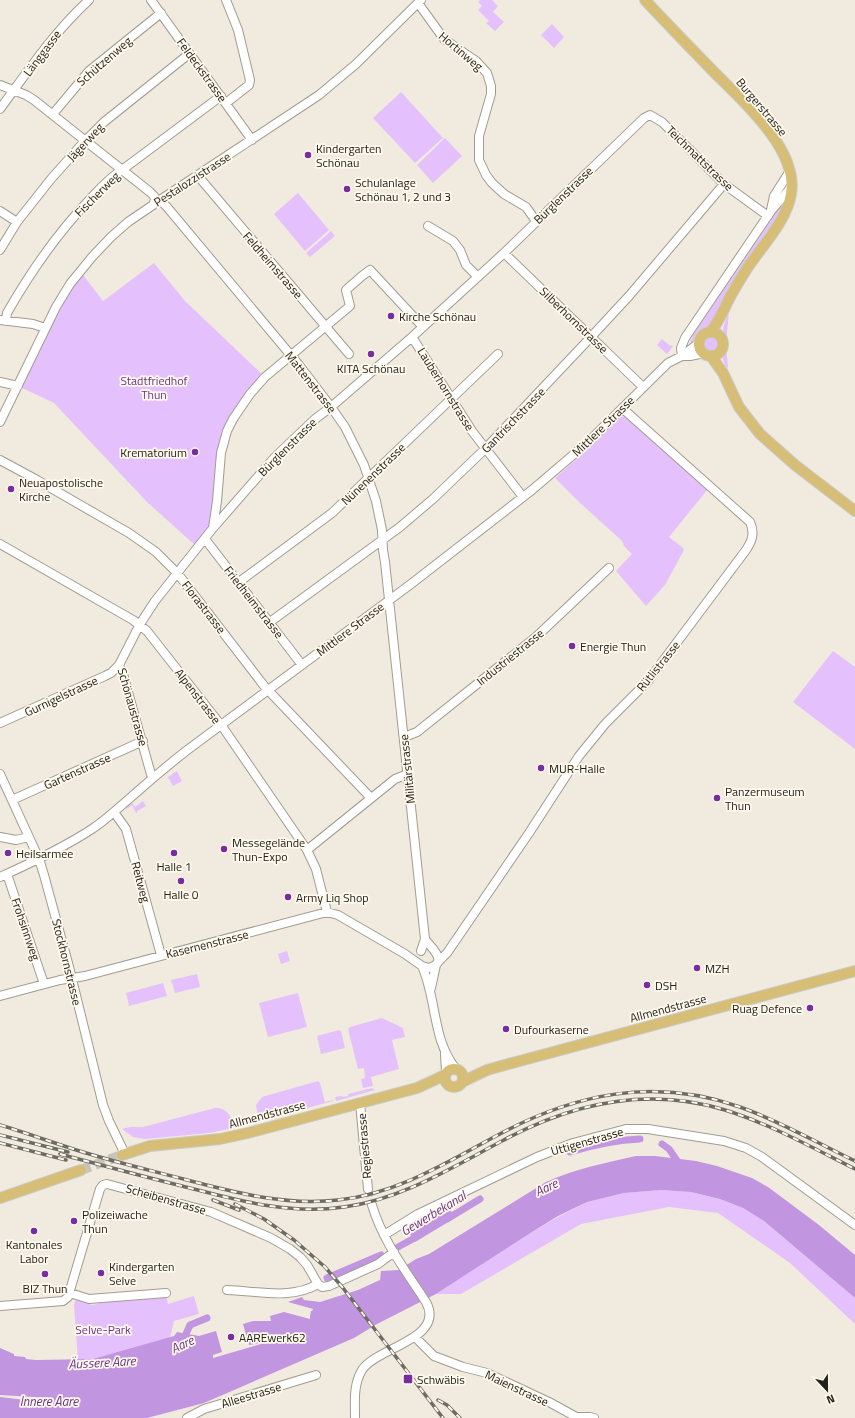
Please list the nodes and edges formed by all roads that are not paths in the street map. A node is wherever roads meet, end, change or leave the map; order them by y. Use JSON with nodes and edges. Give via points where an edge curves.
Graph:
{"nodes":[{"id":1,"x":89,"y":0,"type":"edge"},
{"id":2,"x":151,"y":0,"type":"edge"},
{"id":3,"x":226,"y":0,"type":"edge"},
{"id":4,"x":645,"y":0,"type":"edge"},
{"id":5,"x":420,"y":2,"type":"edge"},
{"id":6,"x":161,"y":13,"type":"junction"},
{"id":7,"x":189,"y":54,"type":"junction"},
{"id":8,"x":0,"y":85,"type":"edge"},
{"id":9,"x":14,"y":91,"type":"junction"},
{"id":10,"x":223,"y":99,"type":"junction"},
{"id":11,"x":0,"y":109,"type":"edge"},
{"id":12,"x":52,"y":114,"type":"junction"},
{"id":13,"x":650,"y":116,"type":"joint"},
{"id":14,"x":85,"y":140,"type":"junction"},
{"id":15,"x":252,"y":140,"type":"junction"},
{"id":16,"x":121,"y":169,"type":"junction"},
{"id":17,"x":790,"y":171,"type":"junction"},
{"id":18,"x":198,"y":176,"type":"junction"},
{"id":19,"x":724,"y":184,"type":"junction"},
{"id":20,"x":792,"y":186,"type":"junction"},
{"id":21,"x":158,"y":200,"type":"junction"},
{"id":22,"x":0,"y":211,"type":"edge"},
{"id":23,"x":770,"y":214,"type":"junction"},
{"id":24,"x":536,"y":221,"type":"junction"},
{"id":25,"x":17,"y":222,"type":"junction"},
{"id":26,"x":428,"y":226,"type":"dead end"},
{"id":27,"x":0,"y":250,"type":"edge"},
{"id":28,"x":504,"y":252,"type":"junction"},
{"id":29,"x":478,"y":277,"type":"junction"},
{"id":30,"x":723,"y":312,"type":"junction"},
{"id":31,"x":3,"y":320,"type":"edge"},
{"id":32,"x":324,"y":327,"type":"junction"},
{"id":33,"x":424,"y":327,"type":"junction"},
{"id":34,"x":45,"y":328,"type":"junction"},
{"id":35,"x":710,"y":332,"type":"junction"},
{"id":36,"x":721,"y":336,"type":"junction"},
{"id":37,"x":412,"y":337,"type":"junction"},
{"id":38,"x":591,"y":337,"type":"junction"},
{"id":39,"x":699,"y":343,"type":"junction"},
{"id":40,"x":349,"y":354,"type":"dead end"},
{"id":41,"x":498,"y":354,"type":"dead end"},
{"id":42,"x":712,"y":354,"type":"junction"},
{"id":43,"x":290,"y":355,"type":"junction"},
{"id":44,"x":682,"y":356,"type":"junction"},
{"id":45,"x":0,"y":382,"type":"edge"},
{"id":46,"x":18,"y":386,"type":"junction"},
{"id":47,"x":643,"y":388,"type":"junction"},
{"id":48,"x":451,"y":398,"type":"junction"},
{"id":49,"x":331,"y":407,"type":"junction"},
{"id":50,"x":622,"y":408,"type":"junction"},
{"id":51,"x":0,"y":422,"type":"edge"},
{"id":52,"x":485,"y":449,"type":"junction"},
{"id":53,"x":0,"y":460,"type":"edge"},
{"id":54,"x":368,"y":479,"type":"junction"},
{"id":55,"x":523,"y":498,"type":"junction"},
{"id":56,"x":217,"y":503,"type":"junction"},
{"id":57,"x":228,"y":511,"type":"junction"},
{"id":58,"x":855,"y":511,"type":"edge"},
{"id":59,"x":213,"y":528,"type":"junction"},
{"id":60,"x":206,"y":539,"type":"junction"},
{"id":61,"x":382,"y":540,"type":"junction"},
{"id":62,"x":0,"y":544,"type":"edge"},
{"id":63,"x":609,"y":568,"type":"dead end"},
{"id":64,"x":178,"y":574,"type":"junction"},
{"id":65,"x":239,"y":582,"type":"junction"},
{"id":66,"x":389,"y":600,"type":"junction"},
{"id":67,"x":270,"y":622,"type":"junction"},
{"id":68,"x":140,"y":624,"type":"junction"},
{"id":69,"x":302,"y":664,"type":"junction"},
{"id":70,"x":119,"y":665,"type":"junction"},
{"id":71,"x":268,"y":690,"type":"junction"},
{"id":72,"x":0,"y":724,"type":"edge"},
{"id":73,"x":221,"y":725,"type":"junction"},
{"id":74,"x":404,"y":737,"type":"junction"},
{"id":75,"x":143,"y":741,"type":"junction"},
{"id":76,"x":0,"y":774,"type":"edge"},
{"id":77,"x":408,"y":774,"type":"junction"},
{"id":78,"x":152,"y":778,"type":"junction"},
{"id":79,"x":371,"y":798,"type":"junction"},
{"id":80,"x":12,"y":800,"type":"junction"},
{"id":81,"x":114,"y":812,"type":"junction"},
{"id":82,"x":0,"y":836,"type":"edge"},
{"id":83,"x":29,"y":837,"type":"junction"},
{"id":84,"x":308,"y":850,"type":"junction"},
{"id":85,"x":38,"y":859,"type":"junction"},
{"id":86,"x":4,"y":875,"type":"edge"},
{"id":87,"x":327,"y":912,"type":"junction"},
{"id":88,"x":424,"y":939,"type":"junction"},
{"id":89,"x":452,"y":944,"type":"junction"},
{"id":90,"x":433,"y":949,"type":"junction"},
{"id":91,"x":420,"y":952,"type":"junction"},
{"id":92,"x":404,"y":954,"type":"junction"},
{"id":93,"x":161,"y":955,"type":"junction"},
{"id":94,"x":437,"y":963,"type":"junction"},
{"id":95,"x":421,"y":965,"type":"junction"},
{"id":96,"x":855,"y":971,"type":"edge"},
{"id":97,"x":71,"y":978,"type":"junction"},
{"id":98,"x":44,"y":984,"type":"junction"},
{"id":99,"x":431,"y":988,"type":"junction"},
{"id":100,"x":0,"y":996,"type":"edge"},
{"id":101,"x":487,"y":1070,"type":"junction"},
{"id":102,"x":451,"y":1074,"type":"junction"},
{"id":103,"x":462,"y":1082,"type":"junction"},
{"id":104,"x":360,"y":1103,"type":"junction"},
{"id":105,"x":123,"y":1154,"type":"joint"},
{"id":106,"x":81,"y":1170,"type":"tunnel mouth"},
{"id":107,"x":368,"y":1189,"type":"tunnel mouth"},
{"id":108,"x":0,"y":1198,"type":"edge"},
{"id":109,"x":372,"y":1205,"type":"tunnel mouth"},
{"id":110,"x":855,"y":1225,"type":"edge"},
{"id":111,"x":384,"y":1235,"type":"junction"},
{"id":112,"x":393,"y":1250,"type":"junction"},
{"id":113,"x":318,"y":1284,"type":"junction"},
{"id":114,"x":227,"y":1290,"type":"dead end"},
{"id":115,"x":70,"y":1293,"type":"junction"},
{"id":116,"x":166,"y":1293,"type":"dead end"},
{"id":117,"x":0,"y":1306,"type":"edge"},
{"id":118,"x":415,"y":1337,"type":"junction"},
{"id":119,"x":316,"y":1374,"type":"dead end"},
{"id":120,"x":578,"y":1417,"type":"edge"},
{"id":121,"x":187,"y":1418,"type":"edge"},
{"id":122,"x":355,"y":1418,"type":"edge"},
{"id":123,"x":594,"y":1418,"type":"edge"}],
"edges":[{"from":1,"to":9,"type":"street","name":"Länggasse","via":[[47,44]]},
{"from":2,"to":6,"type":"street","name":"Feldeckstrasse"},
{"from":3,"to":10,"type":"street","name":"Fischerweg","via":[[238,30],[250,80],[249,85]]},
{"from":4,"to":17,"type":"main road","name":"Burgerstrasse","via":[[764,125],[782,151]]},
{"from":5,"to":15,"type":"street","name":"Pestalozzistrasse","via":[[334,83]]},
{"from":5,"to":24,"type":"street","name":"Hortinweg","via":[[444,39],[476,61],[487,73],[491,94],[479,136],[480,160],[492,183],[504,194],[526,207]]},
{"from":6,"to":7,"type":"street","name":"Feldeckstrasse"},
{"from":6,"to":12,"type":"street","name":"Schützenweg","via":[[89,71]]},
{"from":7,"to":10,"type":"street","name":"Feldeckstrasse"},
{"from":7,"to":14,"type":"street","name":"Jägerweg"},
{"from":8,"to":9,"type":"street","name":"Mattenstrasse"},
{"from":9,"to":11,"type":"street","name":"Länggasse"},
{"from":9,"to":12,"type":"street","name":"Mattenstrasse","via":[[30,97]]},
{"from":10,"to":15,"type":"street","name":"Feldeckstrasse"},
{"from":10,"to":16,"type":"street","name":"Fischerweg"},
{"from":12,"to":14,"type":"street","name":"Mattenstrasse"},
{"from":13,"to":19,"type":"street","name":"Teichmattstrasse","via":[[662,122]]},
{"from":13,"to":24,"type":"street","name":"Bürglenstrasse","via":[[644,118]]},
{"from":14,"to":16,"type":"street","name":"Mattenstrasse"},
{"from":14,"to":25,"type":"street","name":"Jägerweg","via":[[50,179]]},
{"from":15,"to":18,"type":"street","name":"Pestalozzistrasse"},
{"from":16,"to":21,"type":"street","name":"Mattenstrasse"},
{"from":16,"to":31,"type":"street","name":"Fischerweg","via":[[68,224],[27,279]]},
{"from":17,"to":20,"type":"main road","name":"Burgerstrasse"},
{"from":17,"to":23,"type":"street","via":[[774,196]]},
{"from":18,"to":21,"type":"street","name":"Pestalozzistrasse"},
{"from":18,"to":32,"type":"street","name":"Feldheimstrasse"},
{"from":19,"to":23,"type":"street","name":"Teichmattstrasse"},
{"from":19,"to":38,"type":"street","name":"Gantrischstrasse"},
{"from":20,"to":23,"type":"street"},
{"from":20,"to":30,"type":"main road","name":"Burgerstrasse","via":[[785,214],[744,273]]},
{"from":21,"to":34,"type":"street","name":"Pestalozzistrasse","via":[[128,222],[92,257],[63,295]]},
{"from":21,"to":43,"type":"street","name":"Mattenstrasse","via":[[167,207]]},
{"from":22,"to":25,"type":"street"},
{"from":23,"to":44,"type":"street","via":[[685,338],[681,348]]},
{"from":24,"to":28,"type":"street","name":"Bürglenstrasse"},
{"from":25,"to":27,"type":"street","name":"Jägerweg"},
{"from":26,"to":29,"type":"street","via":[[453,241],[466,265]]},
{"from":28,"to":29,"type":"street","name":"Bürglenstrasse"},
{"from":28,"to":38,"type":"street","name":"Silberhornstrasse"},
{"from":29,"to":33,"type":"street","name":"Bürglenstrasse"},
{"from":30,"to":35,"type":"main road","name":"Burgerstrasse"},
{"from":30,"to":36,"type":"main road","name":"Burgerstrasse"},
{"from":31,"to":34,"type":"street"},
{"from":32,"to":33,"type":"street","via":[[350,306],[346,290],[370,270]]},
{"from":32,"to":40,"type":"street","name":"Feldheimstrasse"},
{"from":32,"to":43,"type":"street"},
{"from":33,"to":37,"type":"street","name":"Bürglenstrasse"},
{"from":34,"to":46,"type":"street","name":"Pestalozzistrasse"},
{"from":35,"to":36,"type":"main road"},
{"from":35,"to":39,"type":"main road","via":[[702,335]]},
{"from":36,"to":42,"type":"main road","via":[[724,343]]},
{"from":37,"to":48,"type":"street","name":"Lauberhornstrasse"},
{"from":37,"to":49,"type":"street","name":"Bürglenstrasse"},
{"from":38,"to":47,"type":"street","name":"Silberhornstrasse"},
{"from":38,"to":52,"type":"street","name":"Gantrischstrasse"},
{"from":39,"to":42,"type":"main road","via":[[700,349]]},
{"from":39,"to":44,"type":"street","name":"Mittlere Strasse"},
{"from":41,"to":48,"type":"street","name":"Nünenenstrasse"},
{"from":42,"to":44,"type":"street","name":"Mittlere Strasse"},
{"from":42,"to":58,"type":"main road","via":[[739,407],[757,432],[785,458]]},
{"from":43,"to":49,"type":"street","name":"Mattenstrasse"},
{"from":43,"to":56,"type":"street","name":"Schönaustrasse","via":[[258,384],[241,406],[227,431],[219,466]]},
{"from":44,"to":47,"type":"street","name":"Mittlere Strasse","via":[[668,363]]},
{"from":45,"to":46,"type":"street"},
{"from":46,"to":51,"type":"street","name":"Pestalozzistrasse"},
{"from":47,"to":50,"type":"street","name":"Mittlere Strasse"},
{"from":48,"to":52,"type":"street","name":"Lauberhornstrasse"},
{"from":48,"to":54,"type":"street","name":"Nünenenstrasse"},
{"from":49,"to":54,"type":"street","name":"Mattenstrasse","via":[[353,441]]},
{"from":49,"to":57,"type":"street","name":"Bürglenstrasse","via":[[275,457]]},
{"from":50,"to":55,"type":"street","name":"Mittlere Strasse","via":[[570,458]]},
{"from":50,"to":89,"type":"street","name":"Rütlistrasse","via":[[750,522],[753,538],[648,681],[605,724],[579,756]]},
{"from":52,"to":55,"type":"street","name":"Lauberhornstrasse"},
{"from":52,"to":61,"type":"street","name":"Gantrischstrasse","via":[[434,498]]},
{"from":53,"to":64,"type":"street","name":"Florastrasse","via":[[129,533],[156,552]]},
{"from":54,"to":61,"type":"street","name":"Mattenstrasse","via":[[377,508]]},
{"from":54,"to":65,"type":"street","name":"Nünenenstrasse","via":[[321,522]]},
{"from":55,"to":66,"type":"street","name":"Mittlere Strasse"},
{"from":56,"to":57,"type":"street"},
{"from":56,"to":59,"type":"street","name":"Schönaustrasse"},
{"from":57,"to":59,"type":"street","name":"Bürglenstrasse"},
{"from":59,"to":60,"type":"street","name":"Schönaustrasse"},
{"from":60,"to":64,"type":"street","name":"Schönaustrasse"},
{"from":60,"to":65,"type":"street","name":"Friedheimstrasse"},
{"from":61,"to":66,"type":"street","name":"Mattenstrasse"},
{"from":61,"to":67,"type":"street","name":"Gantrischstrasse"},
{"from":62,"to":68,"type":"street","name":"Alpenstrasse"},
{"from":63,"to":74,"type":"street","name":"Industriestrasse","via":[[536,637],[417,732]]},
{"from":64,"to":68,"type":"street","name":"Schönaustrasse"},
{"from":64,"to":71,"type":"street","name":"Florastrasse"},
{"from":65,"to":67,"type":"street","name":"Friedheimstrasse"},
{"from":66,"to":69,"type":"street","name":"Mittlere Strasse"},
{"from":66,"to":74,"type":"street","name":"Militärstrasse"},
{"from":67,"to":69,"type":"street","name":"Friedheimstrasse"},
{"from":68,"to":70,"type":"street","name":"Schönaustrasse"},
{"from":68,"to":73,"type":"street","name":"Alpenstrasse"},
{"from":69,"to":71,"type":"street","name":"Mittlere Strasse"},
{"from":70,"to":72,"type":"street","name":"Gurnigelstrasse","via":[[105,676]]},
{"from":70,"to":75,"type":"street","name":"Schönaustrasse"},
{"from":71,"to":73,"type":"street","name":"Mittlere Strasse"},
{"from":71,"to":79,"type":"street","name":"Florastrasse"},
{"from":73,"to":78,"type":"street","name":"Mittlere Strasse"},
{"from":73,"to":84,"type":"street","name":"Alpenstrasse"},
{"from":74,"to":77,"type":"street","name":"Militärstrasse"},
{"from":75,"to":78,"type":"street","name":"Schönaustrasse"},
{"from":75,"to":80,"type":"street","name":"Gartenstrasse"},
{"from":76,"to":80,"type":"street","name":"Stockhornstrasse"},
{"from":77,"to":79,"type":"street","via":[[395,779]]},
{"from":77,"to":88,"type":"street","name":"Militärstrasse"},
{"from":78,"to":81,"type":"street","name":"Mittlere Strasse"},
{"from":79,"to":84,"type":"street"},
{"from":80,"to":83,"type":"street","name":"Stockhornstrasse"},
{"from":81,"to":85,"type":"street","name":"Mittlere Strasse","via":[[93,829]]},
{"from":81,"to":93,"type":"street","name":"Reitweg","via":[[126,829]]},
{"from":82,"to":83,"type":"street","via":[[16,840]]},
{"from":83,"to":85,"type":"street","name":"Stockhornstrasse"},
{"from":84,"to":87,"type":"street","name":"Alpenstrasse","via":[[316,869]]},
{"from":85,"to":86,"type":"street","name":"Mittlere Strasse"},
{"from":85,"to":97,"type":"street","name":"Stockhornstrasse"},
{"from":86,"to":98,"type":"street","name":"Frohsinnweg"},
{"from":87,"to":92,"type":"street","via":[[338,915]]},
{"from":87,"to":93,"type":"street","name":"Kasernenstrasse"},
{"from":88,"to":90,"type":"street"},
{"from":88,"to":91,"type":"street","name":"Militärstrasse"},
{"from":89,"to":90,"type":"street"},
{"from":89,"to":94,"type":"street","name":"Rütlistrasse"},
{"from":90,"to":91,"type":"street","via":[[426,948]]},
{"from":90,"to":94,"type":"street","via":[[438,954]]},
{"from":91,"to":92,"type":"street"},
{"from":91,"to":95,"type":"street","via":[[418,958]]},
{"from":92,"to":95,"type":"street"},
{"from":93,"to":97,"type":"street","name":"Kasernenstrasse"},
{"from":94,"to":95,"type":"street","via":[[429,968]]},
{"from":94,"to":99,"type":"street"},
{"from":95,"to":99,"type":"street"},
{"from":96,"to":101,"type":"main road","name":"Allmendstrasse"},
{"from":97,"to":98,"type":"street","name":"Kasernenstrasse"},
{"from":97,"to":105,"type":"street","name":"Stockhornstrasse","via":[[103,1104]]},
{"from":98,"to":100,"type":"street","name":"Kasernenstrasse"},
{"from":99,"to":102,"type":"street","via":[[434,1013]]},
{"from":101,"to":102,"type":"main road","name":"Allmendstrasse"},
{"from":101,"to":103,"type":"main road","name":"Allmendstrasse"},
{"from":102,"to":103,"type":"main road","via":[[463,1077]]},
{"from":102,"to":103,"type":"main road","name":"Allmendstrasse","via":[[456,1087]]},
{"from":102,"to":104,"type":"main road","name":"Allmendstrasse","via":[[417,1088]]},
{"from":104,"to":105,"type":"main road","name":"Allmendstrasse","via":[[231,1137],[150,1146]]},
{"from":104,"to":107,"type":"street","name":"Regiestrasse"},
{"from":106,"to":108,"type":"main road"},
{"from":109,"to":111,"type":"street"},
{"from":110,"to":111,"type":"street","name":"Uttigenstrasse","via":[[746,1148],[724,1141],[640,1128],[610,1133],[548,1152],[425,1211]]},
{"from":111,"to":112,"type":"street"},
{"from":112,"to":113,"type":"street","via":[[378,1264],[329,1286],[322,1287]]},
{"from":112,"to":118,"type":"street","via":[[429,1310],[425,1328]]},
{"from":113,"to":114,"type":"street","via":[[301,1291],[285,1293]]},
{"from":113,"to":115,"type":"street","name":"Scheibenstrasse","via":[[300,1257],[271,1238],[211,1212],[108,1184],[100,1189]]},
{"from":115,"to":116,"type":"street","via":[[89,1299]]},
{"from":115,"to":117,"type":"street","via":[[63,1301]]},
{"from":118,"to":120,"type":"street","name":"Maienstrasse","via":[[438,1358],[487,1373]]},
{"from":118,"to":122,"type":"street","via":[[364,1367],[355,1388]]},
{"from":119,"to":121,"type":"street","name":"Alleestrasse","via":[[204,1410]]},
{"from":120,"to":123,"type":"street"}]}
